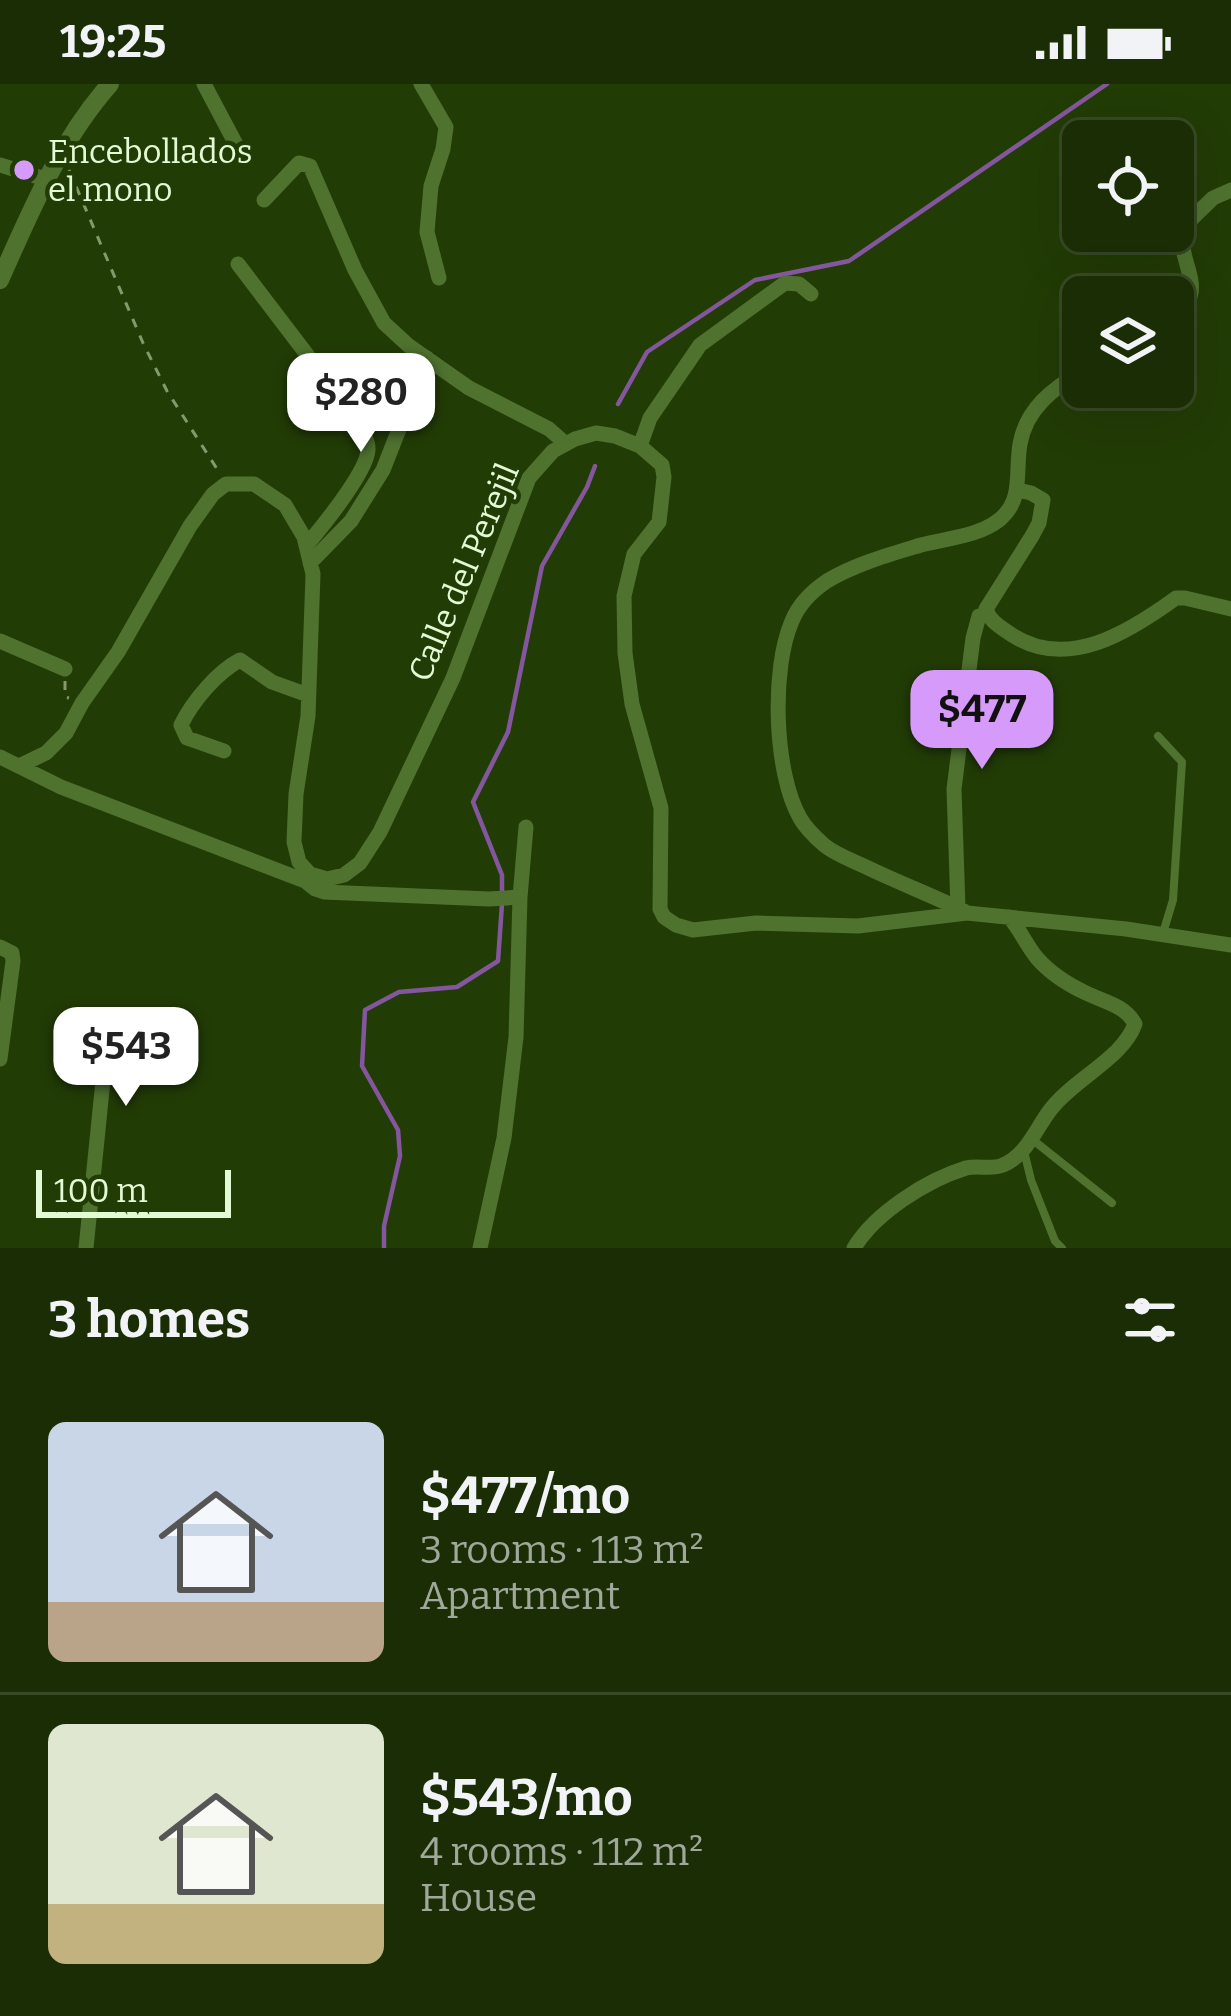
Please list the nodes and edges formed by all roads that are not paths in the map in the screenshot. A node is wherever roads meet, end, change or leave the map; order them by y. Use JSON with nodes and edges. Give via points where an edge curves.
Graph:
{"nodes":[{"id":1,"x":110,"y":84,"type":"edge"},
{"id":2,"x":204,"y":84,"type":"edge"},
{"id":3,"x":421,"y":84,"type":"edge"},
{"id":4,"x":239,"y":150,"type":"dead end"},
{"id":5,"x":0,"y":165,"type":"edge"},
{"id":6,"x":46,"y":179,"type":"junction"},
{"id":7,"x":1231,"y":190,"type":"edge"},
{"id":8,"x":265,"y":200,"type":"dead end"},
{"id":9,"x":238,"y":264,"type":"dead end"},
{"id":10,"x":1188,"y":276,"type":"edge"},
{"id":11,"x":439,"y":278,"type":"dead end"},
{"id":12,"x":0,"y":280,"type":"edge"},
{"id":13,"x":812,"y":294,"type":"dead end"},
{"id":14,"x":428,"y":358,"type":"junction"},
{"id":15,"x":1062,"y":383,"type":"edge"},
{"id":16,"x":566,"y":444,"type":"junction"},
{"id":17,"x":640,"y":446,"type":"junction"},
{"id":18,"x":1018,"y":490,"type":"junction"},
{"id":19,"x":308,"y":555,"type":"junction"},
{"id":20,"x":1231,"y":609,"type":"edge"},
{"id":21,"x":987,"y":614,"type":"junction"},
{"id":22,"x":0,"y":641,"type":"edge"},
{"id":23,"x":65,"y":668,"type":"dead end"},
{"id":24,"x":308,"y":695,"type":"junction"},
{"id":25,"x":1158,"y":736,"type":"dead end"},
{"id":26,"x":224,"y":751,"type":"dead end"},
{"id":27,"x":0,"y":757,"type":"edge"},
{"id":28,"x":19,"y":766,"type":"junction"},
{"id":29,"x":526,"y":826,"type":"dead end"},
{"id":30,"x":307,"y":878,"type":"junction"},
{"id":31,"x":515,"y":897,"type":"junction"},
{"id":32,"x":962,"y":910,"type":"junction"},
{"id":33,"x":1009,"y":916,"type":"junction"},
{"id":34,"x":1162,"y":934,"type":"junction"},
{"id":35,"x":1231,"y":945,"type":"edge"},
{"id":36,"x":0,"y":947,"type":"edge"},
{"id":37,"x":2,"y":1031,"type":"edge"},
{"id":38,"x":0,"y":1059,"type":"edge"},
{"id":39,"x":105,"y":1061,"type":"dead end"},
{"id":40,"x":1028,"y":1144,"type":"junction"},
{"id":41,"x":1112,"y":1203,"type":"dead end"},
{"id":42,"x":86,"y":1248,"type":"edge"},
{"id":43,"x":480,"y":1248,"type":"edge"},
{"id":44,"x":854,"y":1248,"type":"edge"},
{"id":45,"x":1062,"y":1248,"type":"edge"}],
"edges":[{"from":1,"to":6,"type":"street"},
{"from":2,"to":4,"type":"street"},
{"from":3,"to":11,"type":"street","via":[[446,127],[427,232]]},
{"from":5,"to":6,"type":"street"},
{"from":6,"to":12,"type":"street"},
{"from":7,"to":10,"type":"street","via":[[1182,228]]},
{"from":8,"to":14,"type":"street","via":[[299,163],[310,166],[385,323]]},
{"from":9,"to":19,"type":"street","via":[[367,442],[362,465]]},
{"from":13,"to":17,"type":"street","via":[[785,283],[700,345]]},
{"from":14,"to":16,"type":"street"},
{"from":14,"to":19,"type":"street","via":[[382,470],[351,521]]},
{"from":15,"to":18,"type":"street","via":[[1029,418]]},
{"from":16,"to":17,"type":"street","name":"Calle del Perejil","via":[[596,433]]},
{"from":16,"to":30,"type":"street","name":"Calle del Perejil","via":[[529,478],[453,678],[380,832],[344,875]]},
{"from":17,"to":32,"type":"street","via":[[662,465],[664,490],[659,522],[628,572],[626,653],[661,808],[661,913],[693,930],[858,926]]},
{"from":18,"to":21,"type":"street","via":[[1043,500],[1039,523]]},
{"from":18,"to":32,"type":"street","via":[[1000,519],[977,532],[878,560],[814,590],[785,646],[776,722],[801,821],[830,850]]},
{"from":19,"to":24,"type":"street"},
{"from":19,"to":28,"type":"street","via":[[286,505],[254,484],[226,484],[190,526],[66,733]]},
{"from":20,"to":21,"type":"street","via":[[1176,598],[1122,633],[1057,650],[1022,640]]},
{"from":21,"to":32,"type":"street","via":[[976,621],[954,789]]},
{"from":22,"to":23,"type":"street"},
{"from":24,"to":26,"type":"street","via":[[240,660],[230,666],[181,725],[187,738]]},
{"from":24,"to":30,"type":"street","via":[[294,842]]},
{"from":25,"to":34,"type":"lane","via":[[1182,762],[1173,900]]},
{"from":27,"to":28,"type":"street"},
{"from":28,"to":30,"type":"street"},
{"from":29,"to":31,"type":"street"},
{"from":30,"to":31,"type":"street","via":[[324,892]]},
{"from":31,"to":43,"type":"street","via":[[514,1054]]},
{"from":32,"to":33,"type":"street"},
{"from":33,"to":34,"type":"street"},
{"from":33,"to":40,"type":"street","via":[[1039,960],[1135,1024],[1130,1038],[1051,1108]]},
{"from":34,"to":35,"type":"street"},
{"from":36,"to":37,"type":"street","via":[[13,961]]},
{"from":37,"to":38,"type":"street"},
{"from":39,"to":42,"type":"street"},
{"from":40,"to":41,"type":"lane"},
{"from":40,"to":44,"type":"street","via":[[1003,1165],[971,1166],[915,1193],[868,1227]]},
{"from":40,"to":45,"type":"lane","via":[[1031,1180]]}]}
